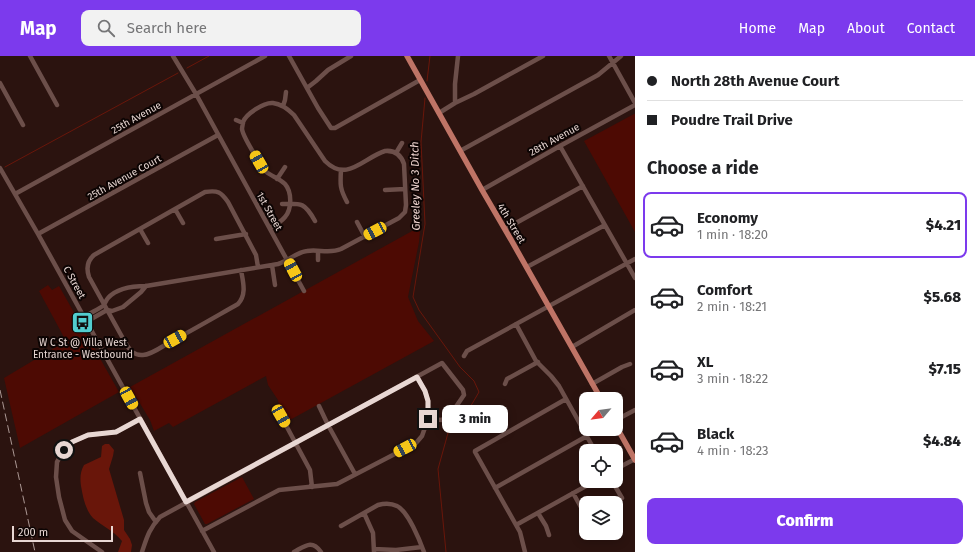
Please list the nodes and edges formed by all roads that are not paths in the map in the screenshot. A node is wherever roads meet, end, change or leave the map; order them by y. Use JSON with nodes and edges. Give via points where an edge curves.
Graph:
{"nodes":[{"id":1,"x":30,"y":56,"type":"edge"},
{"id":2,"x":173,"y":56,"type":"edge"},
{"id":3,"x":265,"y":56,"type":"edge"},
{"id":4,"x":289,"y":56,"type":"edge"},
{"id":5,"x":351,"y":56,"type":"edge"},
{"id":6,"x":407,"y":56,"type":"edge"},
{"id":7,"x":458,"y":56,"type":"edge"},
{"id":8,"x":544,"y":56,"type":"edge"},
{"id":9,"x":609,"y":56,"type":"edge"},
{"id":10,"x":621,"y":56,"type":"edge"},
{"id":11,"x":613,"y":63,"type":"junction"},
{"id":12,"x":420,"y":80,"type":"junction"},
{"id":13,"x":0,"y":83,"type":"edge"},
{"id":14,"x":307,"y":88,"type":"junction"},
{"id":15,"x":286,"y":92,"type":"dead end"},
{"id":16,"x":196,"y":94,"type":"junction"},
{"id":17,"x":455,"y":103,"type":"junction"},
{"id":18,"x":635,"y":104,"type":"edge"},
{"id":19,"x":57,"y":106,"type":"dead end"},
{"id":20,"x":282,"y":106,"type":"junction"},
{"id":21,"x":440,"y":113,"type":"junction"},
{"id":22,"x":236,"y":120,"type":"dead end"},
{"id":23,"x":243,"y":123,"type":"junction"},
{"id":24,"x":23,"y":125,"type":"dead end"},
{"id":25,"x":218,"y":135,"type":"junction"},
{"id":26,"x":402,"y":143,"type":"dead end"},
{"id":27,"x":560,"y":146,"type":"junction"},
{"id":28,"x":460,"y":151,"type":"junction"},
{"id":29,"x":396,"y":153,"type":"junction"},
{"id":30,"x":286,"y":167,"type":"dead end"},
{"id":31,"x":0,"y":168,"type":"edge"},
{"id":32,"x":340,"y":170,"type":"junction"},
{"id":33,"x":277,"y":179,"type":"junction"},
{"id":34,"x":583,"y":186,"type":"junction"},
{"id":35,"x":405,"y":189,"type":"junction"},
{"id":36,"x":385,"y":190,"type":"dead end"},
{"id":37,"x":482,"y":190,"type":"junction"},
{"id":38,"x":15,"y":194,"type":"junction"},
{"id":39,"x":347,"y":202,"type":"dead end"},
{"id":40,"x":282,"y":204,"type":"dead end"},
{"id":41,"x":290,"y":204,"type":"junction"},
{"id":42,"x":175,"y":209,"type":"junction"},
{"id":43,"x":315,"y":221,"type":"dead end"},
{"id":44,"x":357,"y":222,"type":"dead end"},
{"id":45,"x":183,"y":223,"type":"dead end"},
{"id":46,"x":605,"y":225,"type":"junction"},
{"id":47,"x":270,"y":228,"type":"junction"},
{"id":48,"x":140,"y":229,"type":"junction"},
{"id":49,"x":505,"y":229,"type":"junction"},
{"id":50,"x":38,"y":234,"type":"junction"},
{"id":51,"x":246,"y":234,"type":"junction"},
{"id":52,"x":365,"y":237,"type":"junction"},
{"id":53,"x":216,"y":239,"type":"dead end"},
{"id":54,"x":148,"y":243,"type":"dead end"},
{"id":55,"x":318,"y":251,"type":"junction"},
{"id":56,"x":635,"y":259,"type":"edge"},
{"id":57,"x":287,"y":260,"type":"junction"},
{"id":58,"x":318,"y":260,"type":"dead end"},
{"id":59,"x":627,"y":263,"type":"junction"},
{"id":60,"x":272,"y":265,"type":"junction"},
{"id":61,"x":258,"y":267,"type":"junction"},
{"id":62,"x":527,"y":267,"type":"junction"},
{"id":63,"x":241,"y":270,"type":"junction"},
{"id":64,"x":635,"y":278,"type":"edge"},
{"id":65,"x":275,"y":285,"type":"dead end"},
{"id":66,"x":146,"y":286,"type":"junction"},
{"id":67,"x":304,"y":291,"type":"dead end"},
{"id":68,"x":104,"y":305,"type":"junction"},
{"id":69,"x":549,"y":306,"type":"junction"},
{"id":70,"x":107,"y":310,"type":"junction"},
{"id":71,"x":635,"y":310,"type":"edge"},
{"id":72,"x":84,"y":317,"type":"junction"},
{"id":73,"x":86,"y":322,"type":"junction"},
{"id":74,"x":516,"y":324,"type":"junction"},
{"id":75,"x":572,"y":347,"type":"junction"},
{"id":76,"x":464,"y":356,"type":"dead end"},
{"id":77,"x":538,"y":362,"type":"junction"},
{"id":78,"x":630,"y":364,"type":"dead end"},
{"id":79,"x":417,"y":377,"type":"junction"},
{"id":80,"x":505,"y":384,"type":"dead end"},
{"id":81,"x":592,"y":384,"type":"junction"},
{"id":82,"x":597,"y":392,"type":"edge"},
{"id":83,"x":566,"y":399,"type":"junction"},
{"id":84,"x":319,"y":406,"type":"dead end"},
{"id":85,"x":635,"y":410,"type":"edge"},
{"id":86,"x":281,"y":416,"type":"dead end"},
{"id":87,"x":623,"y":416,"type":"edge"},
{"id":88,"x":140,"y":419,"type":"junction"},
{"id":89,"x":428,"y":419,"type":"junction"},
{"id":90,"x":579,"y":422,"type":"edge"},
{"id":91,"x":328,"y":425,"type":"junction"},
{"id":92,"x":587,"y":436,"type":"joint"},
{"id":93,"x":622,"y":436,"type":"edge"},
{"id":94,"x":296,"y":443,"type":"junction"},
{"id":95,"x":591,"y":444,"type":"edge"},
{"id":96,"x":635,"y":459,"type":"edge"},
{"id":97,"x":623,"y":465,"type":"edge"},
{"id":98,"x":140,"y":473,"type":"dead end"},
{"id":99,"x":355,"y":474,"type":"junction"},
{"id":100,"x":312,"y":486,"type":"junction"},
{"id":101,"x":495,"y":488,"type":"junction"},
{"id":102,"x":582,"y":488,"type":"edge"},
{"id":103,"x":573,"y":493,"type":"junction"},
{"id":104,"x":186,"y":502,"type":"junction"},
{"id":105,"x":579,"y":504,"type":"edge"},
{"id":106,"x":364,"y":513,"type":"junction"},
{"id":107,"x":538,"y":513,"type":"junction"},
{"id":108,"x":156,"y":522,"type":"junction"},
{"id":109,"x":516,"y":525,"type":"junction"},
{"id":110,"x":341,"y":526,"type":"dead end"},
{"id":111,"x":202,"y":531,"type":"junction"},
{"id":112,"x":549,"y":535,"type":"dead end"},
{"id":113,"x":374,"y":550,"type":"edge"},
{"id":114,"x":423,"y":550,"type":"edge"},
{"id":115,"x":102,"y":552,"type":"edge"},
{"id":116,"x":142,"y":552,"type":"edge"},
{"id":117,"x":214,"y":552,"type":"edge"},
{"id":118,"x":294,"y":552,"type":"edge"},
{"id":119,"x":322,"y":552,"type":"edge"},
{"id":120,"x":525,"y":552,"type":"edge"}],
"edges":[{"from":1,"to":19,"type":"street"},
{"from":2,"to":16,"type":"street","name":"1st Street"},
{"from":3,"to":16,"type":"street","name":"25th Avenue"},
{"from":4,"to":14,"type":"street"},
{"from":5,"to":14,"type":"street","via":[[328,70]]},
{"from":6,"to":12,"type":"main road","name":"4th Street"},
{"from":7,"to":17,"type":"street"},
{"from":8,"to":17,"type":"street"},
{"from":9,"to":11,"type":"street"},
{"from":10,"to":11,"type":"street"},
{"from":11,"to":18,"type":"street"},
{"from":11,"to":28,"type":"street","via":[[598,75]]},
{"from":12,"to":14,"type":"street","via":[[335,128],[331,128]]},
{"from":12,"to":21,"type":"main road","name":"4th Street"},
{"from":13,"to":24,"type":"street"},
{"from":15,"to":20,"type":"street"},
{"from":16,"to":25,"type":"street","name":"1st Street"},
{"from":16,"to":38,"type":"street","name":"25th Avenue"},
{"from":17,"to":21,"type":"street"},
{"from":18,"to":27,"type":"street","name":"28th Avenue"},
{"from":20,"to":23,"type":"street","via":[[267,104],[250,113]]},
{"from":20,"to":32,"type":"street","via":[[294,115],[325,161]]},
{"from":21,"to":28,"type":"main road","name":"4th Street"},
{"from":22,"to":23,"type":"street"},
{"from":23,"to":33,"type":"street","via":[[245,136],[264,170]]},
{"from":25,"to":47,"type":"street","name":"1st Street"},
{"from":25,"to":50,"type":"street","name":"25th Avenue Court"},
{"from":26,"to":29,"type":"street"},
{"from":27,"to":34,"type":"street"},
{"from":27,"to":37,"type":"street","name":"28th Avenue"},
{"from":28,"to":37,"type":"main road","name":"4th Street"},
{"from":29,"to":32,"type":"street","via":[[382,152],[352,168]]},
{"from":29,"to":35,"type":"street","via":[[403,162]]},
{"from":30,"to":33,"type":"street"},
{"from":31,"to":38,"type":"street","name":"C Street"},
{"from":32,"to":39,"type":"street","via":[[340,186]]},
{"from":33,"to":41,"type":"street","via":[[288,189]]},
{"from":34,"to":46,"type":"street"},
{"from":34,"to":49,"type":"street"},
{"from":35,"to":36,"type":"street"},
{"from":35,"to":52,"type":"street","via":[[405,212]]},
{"from":37,"to":49,"type":"main road","name":"4th Street"},
{"from":38,"to":50,"type":"street","name":"C Street"},
{"from":40,"to":41,"type":"street"},
{"from":41,"to":43,"type":"street","via":[[307,208]]},
{"from":41,"to":47,"type":"street","via":[[286,217]]},
{"from":42,"to":45,"type":"street"},
{"from":42,"to":48,"type":"street"},
{"from":42,"to":51,"type":"street","via":[[205,192],[219,192],[224,196]]},
{"from":44,"to":52,"type":"street"},
{"from":46,"to":59,"type":"street"},
{"from":46,"to":62,"type":"street"},
{"from":47,"to":57,"type":"street","name":"1st Street"},
{"from":48,"to":54,"type":"street"},
{"from":48,"to":68,"type":"street","via":[[94,255],[88,262],[89,277]]},
{"from":49,"to":62,"type":"main road","name":"4th Street"},
{"from":50,"to":72,"type":"street","name":"C Street"},
{"from":51,"to":53,"type":"street"},
{"from":51,"to":61,"type":"street","via":[[256,254]]},
{"from":52,"to":55,"type":"street","via":[[338,251]]},
{"from":55,"to":57,"type":"street","via":[[303,251]]},
{"from":55,"to":58,"type":"street"},
{"from":56,"to":59,"type":"street"},
{"from":57,"to":60,"type":"street"},
{"from":57,"to":67,"type":"street","name":"1st Street"},
{"from":59,"to":64,"type":"street"},
{"from":59,"to":69,"type":"street"},
{"from":60,"to":61,"type":"street"},
{"from":60,"to":65,"type":"street"},
{"from":61,"to":63,"type":"street"},
{"from":62,"to":69,"type":"main road","name":"4th Street"},
{"from":63,"to":66,"type":"street"},
{"from":63,"to":70,"type":"street","via":[[244,294],[238,304],[148,354],[140,355],[131,351]]},
{"from":66,"to":68,"type":"street","via":[[118,291],[108,297]]},
{"from":66,"to":70,"type":"street","via":[[123,307]]},
{"from":68,"to":70,"type":"street"},
{"from":68,"to":72,"type":"street"},
{"from":69,"to":74,"type":"street"},
{"from":69,"to":75,"type":"main road","name":"4th Street"},
{"from":70,"to":73,"type":"street"},
{"from":71,"to":75,"type":"street"},
{"from":72,"to":73,"type":"street","name":"C Street"},
{"from":73,"to":88,"type":"street","name":"C Street"},
{"from":74,"to":76,"type":"street","via":[[467,351]]},
{"from":74,"to":77,"type":"street"},
{"from":75,"to":81,"type":"main road","name":"4th Street"},
{"from":77,"to":80,"type":"street","via":[[507,379]]},
{"from":77,"to":83,"type":"street","via":[[559,386]]},
{"from":78,"to":81,"type":"street"},
{"from":79,"to":89,"type":"street","via":[[428,401]]},
{"from":79,"to":89,"type":"street","via":[[442,363],[464,393],[453,411],[442,420]]},
{"from":79,"to":91,"type":"street"},
{"from":81,"to":82,"type":"main road","name":"4th Street"},
{"from":83,"to":90,"type":"street"},
{"from":83,"to":101,"type":"street","via":[[475,452]]},
{"from":84,"to":91,"type":"street"},
{"from":85,"to":87,"type":"street"},
{"from":86,"to":94,"type":"street"},
{"from":88,"to":104,"type":"street","name":"C Street"},
{"from":88,"to":115,"type":"street","via":[[116,432],[88,435],[72,442],[57,462],[59,497],[66,520],[72,531]]},
{"from":89,"to":99,"type":"street","via":[[422,436],[416,442]]},
{"from":91,"to":94,"type":"street"},
{"from":91,"to":99,"type":"street"},
{"from":92,"to":95,"type":"street"},
{"from":92,"to":101,"type":"street"},
{"from":93,"to":96,"type":"main road"},
{"from":94,"to":100,"type":"street","via":[[310,470]]},
{"from":94,"to":104,"type":"street"},
{"from":96,"to":97,"type":"street"},
{"from":98,"to":108,"type":"street","via":[[146,503]]},
{"from":99,"to":100,"type":"street","via":[[337,484]]},
{"from":100,"to":111,"type":"street","via":[[279,490]]},
{"from":101,"to":109,"type":"street"},
{"from":102,"to":103,"type":"street"},
{"from":103,"to":105,"type":"street"},
{"from":103,"to":107,"type":"street"},
{"from":104,"to":108,"type":"street"},
{"from":104,"to":111,"type":"street","name":"C Street"},
{"from":106,"to":110,"type":"street"},
{"from":106,"to":113,"type":"street","via":[[373,533]]},
{"from":106,"to":114,"type":"street","via":[[384,504],[400,508],[420,539]]},
{"from":107,"to":109,"type":"street"},
{"from":107,"to":112,"type":"street"},
{"from":108,"to":116,"type":"street","via":[[148,534]]},
{"from":109,"to":120,"type":"street"},
{"from":111,"to":117,"type":"street","name":"C Street"},
{"from":113,"to":114,"type":"street"},
{"from":118,"to":119,"type":"street","via":[[311,544]]}]}
